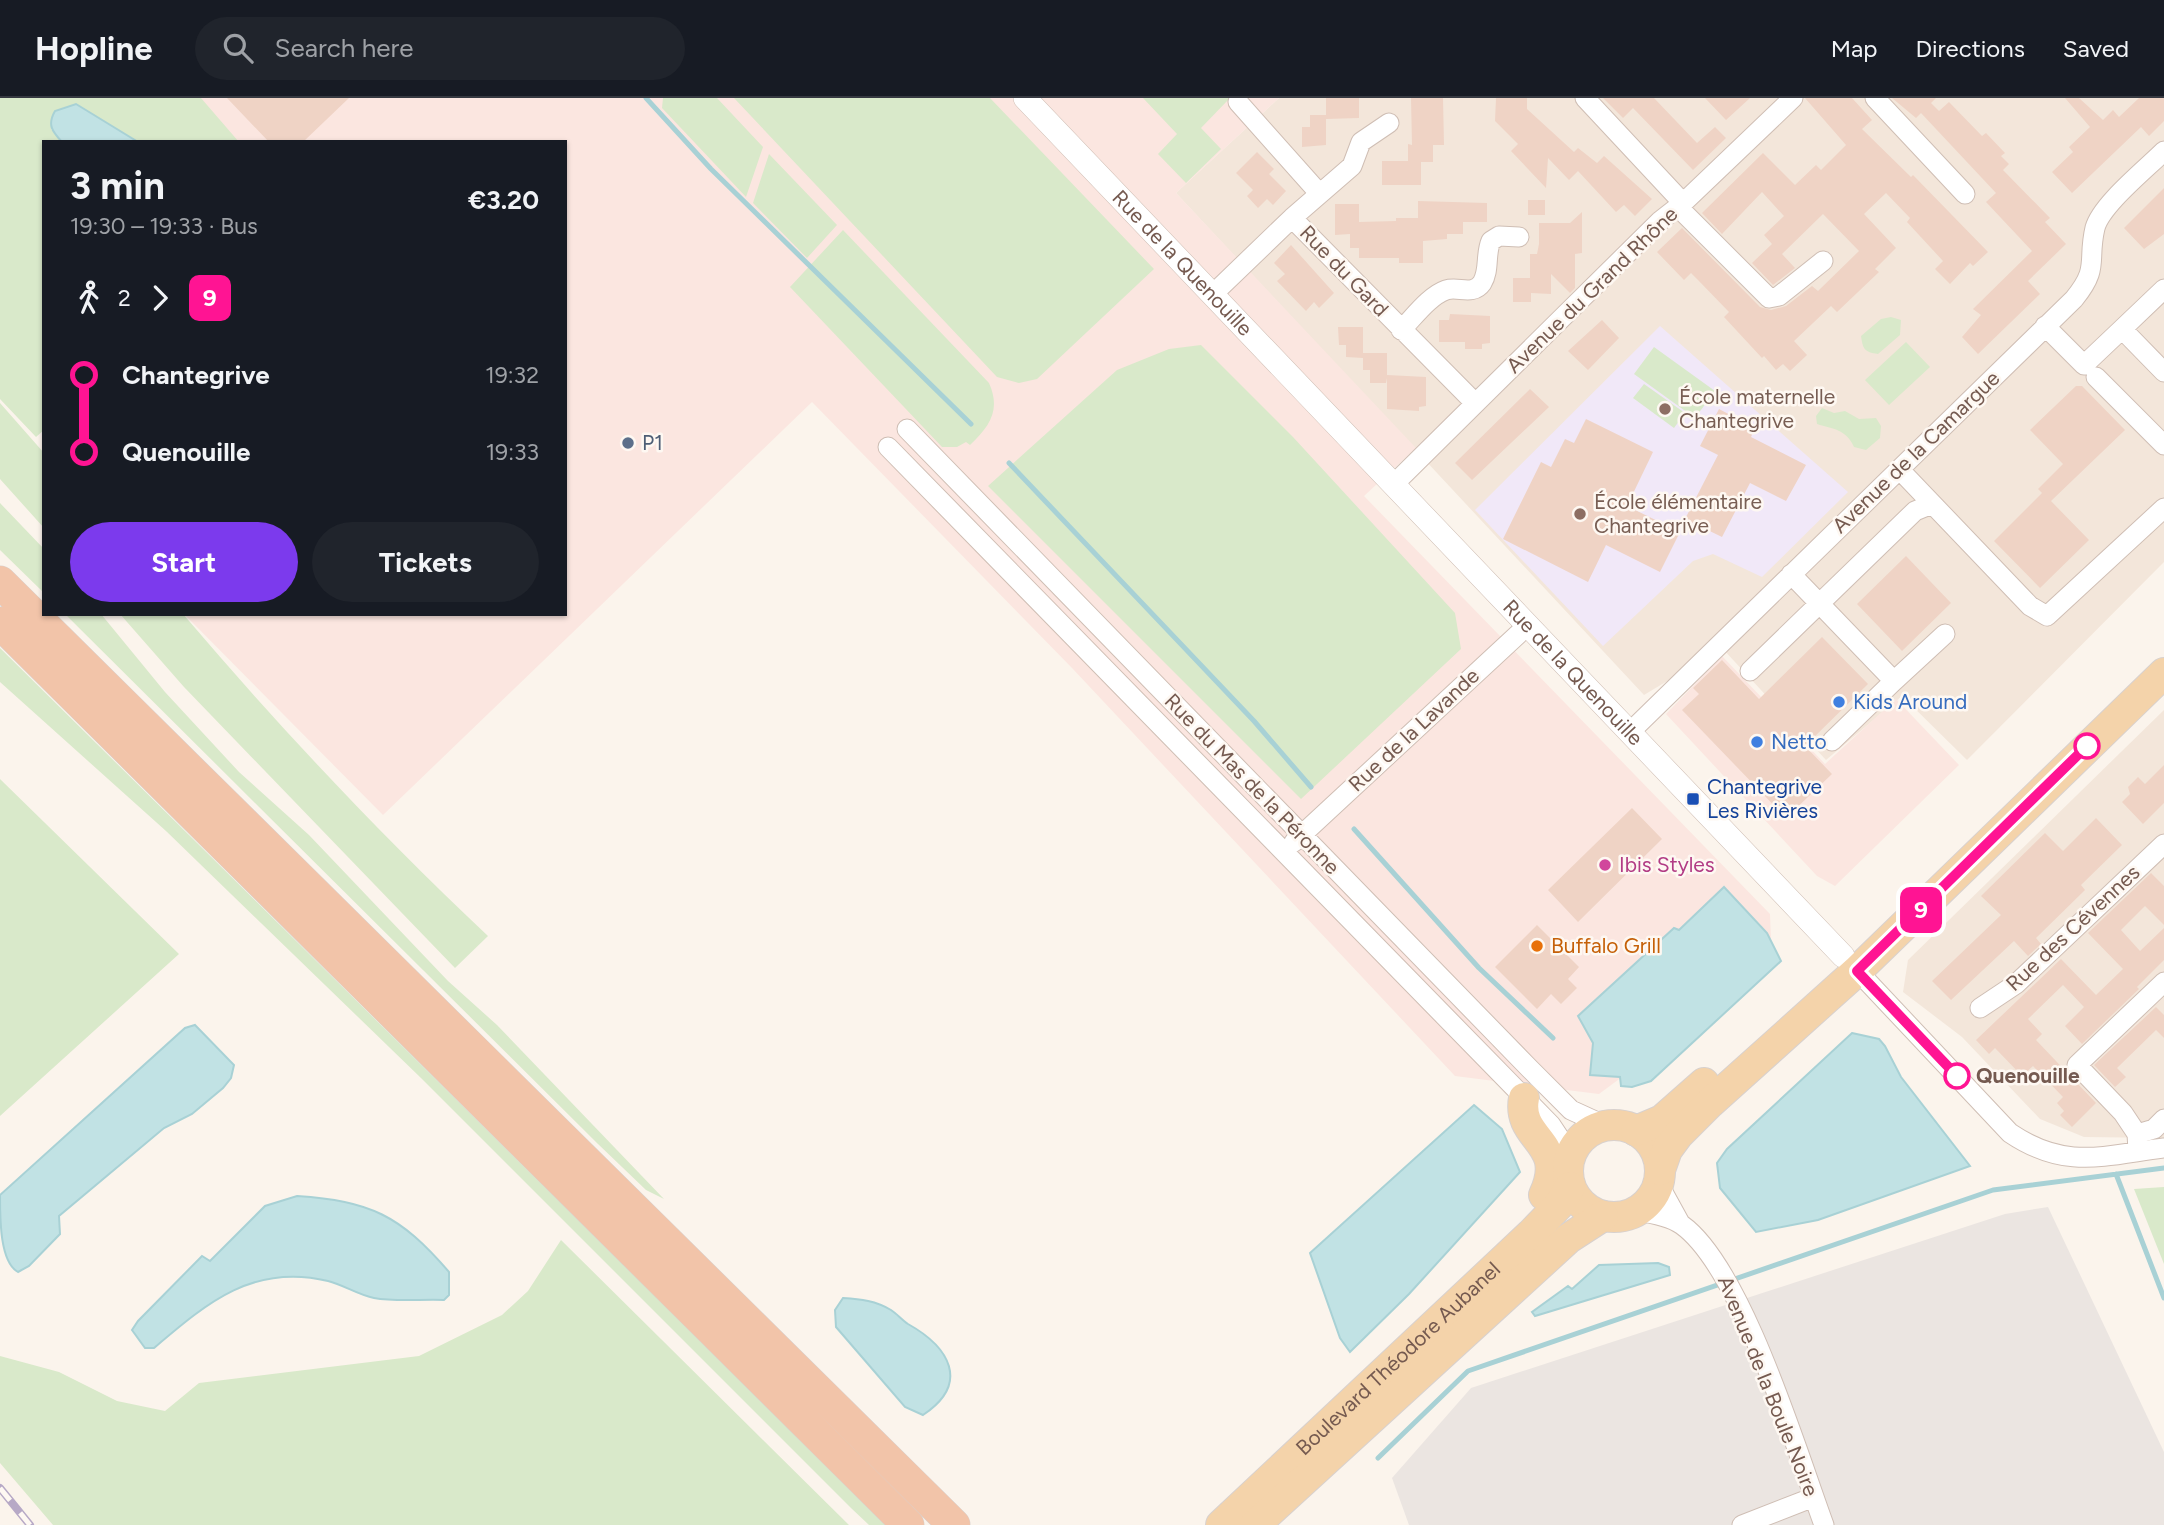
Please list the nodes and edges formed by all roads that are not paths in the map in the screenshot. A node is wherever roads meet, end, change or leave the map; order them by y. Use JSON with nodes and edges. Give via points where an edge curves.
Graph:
{"nodes":[{"id":1,"x":1025,"y":98,"type":"edge"},
{"id":2,"x":1585,"y":98,"type":"edge"},
{"id":3,"x":1793,"y":98,"type":"edge"},
{"id":4,"x":1875,"y":98,"type":"edge"},
{"id":5,"x":1237,"y":102,"type":"dead end"},
{"id":6,"x":1389,"y":123,"type":"dead end"},
{"id":7,"x":2164,"y":151,"type":"edge"},
{"id":8,"x":1319,"y":193,"type":"junction"},
{"id":9,"x":1965,"y":194,"type":"dead end"},
{"id":10,"x":1681,"y":205,"type":"junction"},
{"id":11,"x":1292,"y":218,"type":"junction"},
{"id":12,"x":1519,"y":237,"type":"dead end"},
{"id":13,"x":1823,"y":261,"type":"dead end"},
{"id":14,"x":2164,"y":289,"type":"edge"},
{"id":15,"x":1212,"y":295,"type":"junction"},
{"id":16,"x":2045,"y":326,"type":"junction"},
{"id":17,"x":1401,"y":330,"type":"junction"},
{"id":18,"x":2122,"y":330,"type":"junction"},
{"id":19,"x":2164,"y":372,"type":"edge"},
{"id":20,"x":2096,"y":377,"type":"dead end"},
{"id":21,"x":1475,"y":403,"type":"junction"},
{"id":22,"x":907,"y":429,"type":"dead end"},
{"id":23,"x":2164,"y":445,"type":"edge"},
{"id":24,"x":888,"y":447,"type":"dead end"},
{"id":25,"x":1899,"y":469,"type":"junction"},
{"id":26,"x":1392,"y":485,"type":"junction"},
{"id":27,"x":1932,"y":503,"type":"junction"},
{"id":28,"x":2164,"y":508,"type":"edge"},
{"id":29,"x":1791,"y":574,"type":"junction"},
{"id":30,"x":0,"y":582,"type":"edge"},
{"id":31,"x":1820,"y":604,"type":"junction"},
{"id":32,"x":0,"y":623,"type":"edge"},
{"id":33,"x":1527,"y":626,"type":"junction"},
{"id":34,"x":1945,"y":634,"type":"dead end"},
{"id":35,"x":1750,"y":671,"type":"dead end"},
{"id":36,"x":2164,"y":673,"type":"edge"},
{"id":37,"x":1894,"y":681,"type":"junction"},
{"id":38,"x":1629,"y":733,"type":"junction"},
{"id":39,"x":1832,"y":741,"type":"dead end"},
{"id":40,"x":1302,"y":835,"type":"junction"},
{"id":41,"x":2164,"y":845,"type":"edge"},
{"id":42,"x":1282,"y":853,"type":"junction"},
{"id":43,"x":1850,"y":964,"type":"junction"},
{"id":44,"x":2164,"y":982,"type":"edge"},
{"id":45,"x":1980,"y":1008,"type":"dead end"},
{"id":46,"x":1524,"y":1098,"type":"junction"},
{"id":47,"x":2164,"y":1119,"type":"edge"},
{"id":48,"x":1606,"y":1126,"type":"junction"},
{"id":49,"x":1636,"y":1131,"type":"junction"},
{"id":50,"x":2138,"y":1143,"type":"junction"},
{"id":51,"x":2164,"y":1148,"type":"edge"},
{"id":52,"x":1570,"y":1173,"type":"junction"},
{"id":53,"x":1659,"y":1177,"type":"junction"},
{"id":54,"x":1637,"y":1211,"type":"junction"},
{"id":55,"x":1604,"y":1216,"type":"junction"},
{"id":56,"x":1680,"y":1223,"type":"junction"},
{"id":57,"x":1450,"y":1310,"type":"junction"},
{"id":58,"x":1814,"y":1497,"type":"junction"},
{"id":59,"x":908,"y":1525,"type":"edge"},
{"id":60,"x":954,"y":1525,"type":"edge"},
{"id":61,"x":1221,"y":1525,"type":"edge"},
{"id":62,"x":1255,"y":1525,"type":"edge"},
{"id":63,"x":1742,"y":1525,"type":"edge"},
{"id":64,"x":1824,"y":1525,"type":"edge"}],
"edges":[{"from":1,"to":15,"type":"street","name":"Rue de la Quenouille"},
{"from":2,"to":10,"type":"street"},
{"from":3,"to":10,"type":"street","name":"Avenue du Grand Rhône"},
{"from":4,"to":9,"type":"street"},
{"from":5,"to":8,"type":"street"},
{"from":6,"to":8,"type":"street","via":[[1361,142],[1352,166]]},
{"from":7,"to":16,"type":"street","name":"Avenue de la Camargue","via":[[2105,210],[2095,226],[2090,279]]},
{"from":8,"to":11,"type":"street"},
{"from":10,"to":13,"type":"street","via":[[1769,298],[1779,296]]},
{"from":10,"to":21,"type":"street","name":"Avenue du Grand Rhône"},
{"from":11,"to":15,"type":"street","name":"Rue du Gard"},
{"from":11,"to":17,"type":"street","name":"Rue du Gard"},
{"from":12,"to":17,"type":"street","via":[[1491,240],[1478,287],[1448,289]]},
{"from":14,"to":18,"type":"street"},
{"from":15,"to":26,"type":"street","name":"Rue de la Quenouille"},
{"from":16,"to":18,"type":"street","via":[[2084,365]]},
{"from":16,"to":25,"type":"street","name":"Avenue de la Camargue"},
{"from":17,"to":21,"type":"street","name":"Rue du Gard"},
{"from":18,"to":19,"type":"street"},
{"from":20,"to":23,"type":"street"},
{"from":21,"to":26,"type":"street","name":"Avenue du Grand Rhône"},
{"from":22,"to":40,"type":"street","name":"Rue du Mas de la Péronne"},
{"from":24,"to":42,"type":"street","name":"Rue du Mas de la Péronne"},
{"from":25,"to":27,"type":"street"},
{"from":25,"to":29,"type":"street","name":"Avenue de la Camargue"},
{"from":26,"to":33,"type":"street","name":"Rue de la Quenouille"},
{"from":27,"to":28,"type":"street","via":[[2030,606],[2047,616]]},
{"from":27,"to":31,"type":"street","via":[[1915,510]]},
{"from":29,"to":31,"type":"street"},
{"from":29,"to":38,"type":"street","name":"Avenue de la Camargue"},
{"from":30,"to":60,"type":"highway"},
{"from":31,"to":35,"type":"street"},
{"from":31,"to":37,"type":"street"},
{"from":32,"to":59,"type":"highway"},
{"from":33,"to":38,"type":"street","name":"Rue de la Quenouille"},
{"from":33,"to":40,"type":"street","name":"Rue de la Lavande"},
{"from":34,"to":37,"type":"street"},
{"from":36,"to":43,"type":"main road","via":[[1997,835],[1897,908]]},
{"from":37,"to":39,"type":"street"},
{"from":38,"to":43,"type":"street","name":"Rue de la Quenouille"},
{"from":40,"to":42,"type":"street","name":"Rue de la Lavande"},
{"from":40,"to":48,"type":"street","name":"Rue du Mas de la Péronne","via":[[1570,1110]]},
{"from":41,"to":45,"type":"street","name":"Rue des Cévennes","via":[[2016,984]]},
{"from":42,"to":46,"type":"street","name":"Rue du Mas de la Péronne"},
{"from":43,"to":49,"type":"main road","via":[[1662,1120]]},
{"from":43,"to":50,"type":"street","name":"Rue de la Quenouille","via":[[2010,1133],[2028,1145],[2074,1159]]},
{"from":43,"to":53,"type":"main road","via":[[1678,1135],[1667,1150]]},
{"from":44,"to":50,"type":"street","via":[[2077,1065],[2123,1113]]},
{"from":46,"to":52,"type":"street","name":"Rue du Mas de la Péronne","via":[[1558,1135]]},
{"from":46,"to":57,"type":"main road","via":[[1523,1119],[1546,1148],[1552,1175],[1545,1194],[1530,1211],[1465,1273]]},
{"from":47,"to":50,"type":"street"},
{"from":48,"to":49,"type":"main road"},
{"from":48,"to":52,"type":"main road","via":[[1582,1138]]},
{"from":49,"to":53,"type":"main road","via":[[1653,1147]]},
{"from":50,"to":51,"type":"street","name":"Rue de la Quenouille"},
{"from":52,"to":55,"type":"main road","via":[[1580,1202]]},
{"from":52,"to":57,"type":"main road","name":"Boulevard Théodore Aubanel","via":[[1550,1215]]},
{"from":53,"to":54,"type":"main road","via":[[1653,1196]]},
{"from":53,"to":56,"type":"street"},
{"from":54,"to":55,"type":"main road"},
{"from":54,"to":56,"type":"street","name":"Avenue de la Boule Noire"},
{"from":55,"to":62,"type":"main road","name":"Boulevard Théodore Aubanel","via":[[1559,1246]]},
{"from":56,"to":58,"type":"street","name":"Avenue de la Boule Noire","via":[[1716,1261],[1738,1301]]},
{"from":57,"to":61,"type":"main road","name":"Boulevard Théodore Aubanel"},
{"from":58,"to":63,"type":"street"},
{"from":58,"to":64,"type":"street","name":"Avenue de la Boule Noire"}]}
